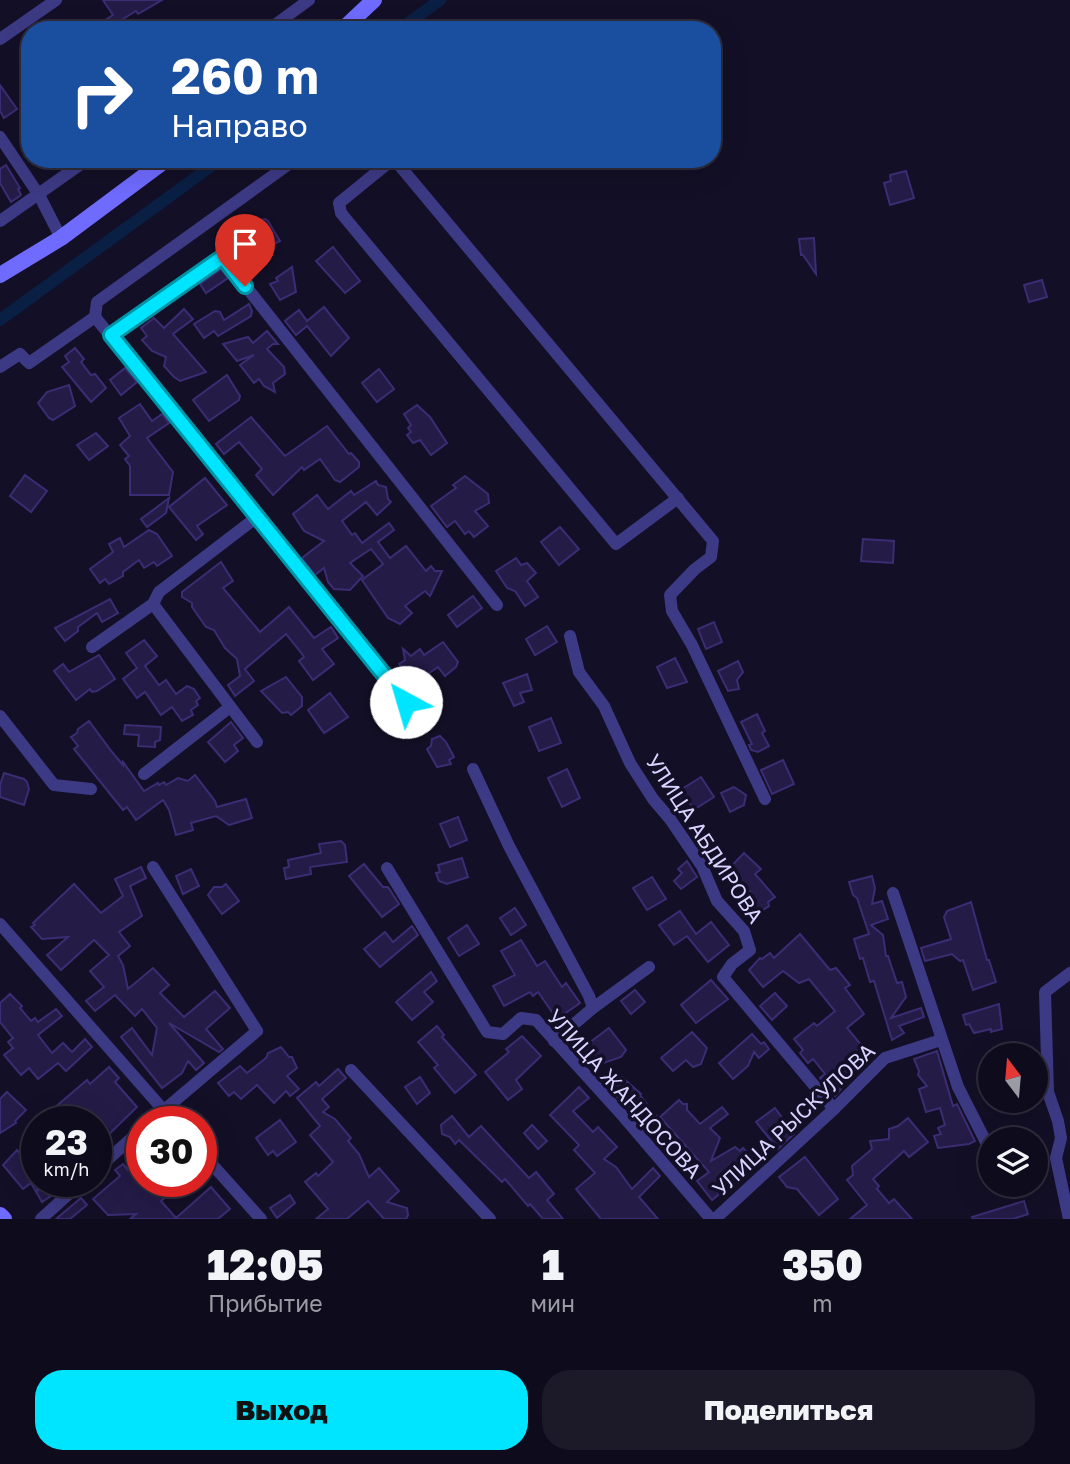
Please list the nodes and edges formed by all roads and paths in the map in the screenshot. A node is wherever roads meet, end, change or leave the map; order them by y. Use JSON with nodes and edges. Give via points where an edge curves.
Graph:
{"nodes":[{"id":1,"x":57,"y":0,"type":"edge"},
{"id":2,"x":309,"y":0,"type":"edge"},
{"id":3,"x":374,"y":0,"type":"edge"},
{"id":4,"x":26,"y":21,"type":"edge"},
{"id":5,"x":280,"y":21,"type":"edge"},
{"id":6,"x":352,"y":21,"type":"edge"},
{"id":7,"x":21,"y":25,"type":"edge"},
{"id":8,"x":0,"y":39,"type":"edge"},
{"id":9,"x":0,"y":137,"type":"edge"},
{"id":10,"x":76,"y":168,"type":"edge"},
{"id":11,"x":155,"y":168,"type":"edge"},
{"id":12,"x":283,"y":168,"type":"edge"},
{"id":13,"x":383,"y":168,"type":"edge"},
{"id":14,"x":402,"y":168,"type":"edge"},
{"id":15,"x":39,"y":195,"type":"junction"},
{"id":16,"x":0,"y":221,"type":"edge"},
{"id":17,"x":61,"y":238,"type":"junction"},
{"id":18,"x":0,"y":275,"type":"edge"},
{"id":19,"x":95,"y":317,"type":"junction"},
{"id":20,"x":111,"y":335,"type":"junction"},
{"id":21,"x":0,"y":367,"type":"edge"},
{"id":22,"x":678,"y":498,"type":"junction"},
{"id":23,"x":257,"y":517,"type":"junction"},
{"id":24,"x":153,"y":604,"type":"junction"},
{"id":25,"x":497,"y":605,"type":"dead end"},
{"id":26,"x":570,"y":636,"type":"dead end"},
{"id":27,"x":92,"y":647,"type":"dead end"},
{"id":28,"x":406,"y":702,"type":"dead end"},
{"id":29,"x":230,"y":707,"type":"junction"},
{"id":30,"x":0,"y":716,"type":"edge"},
{"id":31,"x":257,"y":742,"type":"dead end"},
{"id":32,"x":473,"y":769,"type":"dead end"},
{"id":33,"x":144,"y":774,"type":"dead end"},
{"id":34,"x":91,"y":789,"type":"dead end"},
{"id":35,"x":765,"y":799,"type":"dead end"},
{"id":36,"x":153,"y":867,"type":"dead end"},
{"id":37,"x":387,"y":868,"type":"dead end"},
{"id":38,"x":893,"y":893,"type":"dead end"},
{"id":39,"x":0,"y":924,"type":"edge"},
{"id":40,"x":649,"y":967,"type":"dead end"},
{"id":41,"x":1070,"y":973,"type":"edge"},
{"id":42,"x":593,"y":1008,"type":"junction"},
{"id":43,"x":941,"y":1040,"type":"junction"},
{"id":44,"x":554,"y":1041,"type":"junction"},
{"id":45,"x":351,"y":1070,"type":"dead end"},
{"id":46,"x":160,"y":1106,"type":"edge"},
{"id":47,"x":167,"y":1106,"type":"edge"},
{"id":48,"x":834,"y":1109,"type":"junction"},
{"id":49,"x":978,"y":1127,"type":"edge"},
{"id":50,"x":126,"y":1143,"type":"edge"},
{"id":51,"x":112,"y":1156,"type":"edge"},
{"id":52,"x":217,"y":1170,"type":"edge"},
{"id":53,"x":65,"y":1197,"type":"edge"},
{"id":54,"x":0,"y":1215,"type":"edge"},
{"id":55,"x":4,"y":1219,"type":"edge"},
{"id":56,"x":41,"y":1219,"type":"edge"},
{"id":57,"x":261,"y":1219,"type":"edge"},
{"id":58,"x":490,"y":1219,"type":"edge"},
{"id":59,"x":713,"y":1219,"type":"edge"},
{"id":60,"x":1069,"y":1219,"type":"edge"}],
"edges":[{"from":1,"to":4,"type":"street"},
{"from":2,"to":5,"type":"street"},
{"from":3,"to":6,"type":"main road"},
{"from":7,"to":8,"type":"street"},
{"from":9,"to":15,"type":"street"},
{"from":10,"to":15,"type":"street"},
{"from":11,"to":17,"type":"main road"},
{"from":12,"to":19,"type":"street","via":[[97,302]]},
{"from":13,"to":22,"type":"street","via":[[339,203],[341,213],[616,544]]},
{"from":14,"to":22,"type":"street"},
{"from":15,"to":16,"type":"street"},
{"from":15,"to":17,"type":"street"},
{"from":17,"to":18,"type":"main road"},
{"from":19,"to":20,"type":"street"},
{"from":19,"to":21,"type":"street","via":[[29,363],[20,354]]},
{"from":20,"to":23,"type":"street"},
{"from":20,"to":25,"type":"street","via":[[221,258],[225,260]]},
{"from":22,"to":35,"type":"street","via":[[713,541],[711,556],[670,595],[672,611]]},
{"from":23,"to":24,"type":"street","via":[[159,592]]},
{"from":23,"to":28,"type":"street"},
{"from":24,"to":27,"type":"street"},
{"from":24,"to":29,"type":"street"},
{"from":26,"to":48,"type":"street","name":"УЛИЦА АБДИРОВА","via":[[579,672],[604,706],[630,763],[702,866],[717,901],[744,931],[750,950],[723,977]]},
{"from":29,"to":31,"type":"street"},
{"from":29,"to":33,"type":"street"},
{"from":30,"to":34,"type":"street","via":[[54,785]]},
{"from":32,"to":42,"type":"street"},
{"from":36,"to":47,"type":"street","via":[[257,1031]]},
{"from":37,"to":44,"type":"street","name":"УЛИЦА ЖАНДОСОВА","via":[[487,1032],[503,1034],[521,1018],[536,1020]]},
{"from":38,"to":43,"type":"street"},
{"from":39,"to":46,"type":"street"},
{"from":40,"to":42,"type":"street"},
{"from":41,"to":60,"type":"street","via":[[1045,992],[1048,1092],[1061,1139],[1056,1158]]},
{"from":42,"to":44,"type":"street"},
{"from":43,"to":48,"type":"street","name":"УЛИЦА РЫСКУЛОВА","via":[[885,1058]]},
{"from":43,"to":49,"type":"street"},
{"from":44,"to":59,"type":"street","name":"УЛИЦА ЖАНДОСОВА"},
{"from":45,"to":58,"type":"street"},
{"from":48,"to":59,"type":"street","name":"УЛИЦА РЫСКУЛОВА"},
{"from":50,"to":51,"type":"street"},
{"from":52,"to":57,"type":"street"},
{"from":53,"to":56,"type":"street"},
{"from":54,"to":55,"type":"main road"}]}
